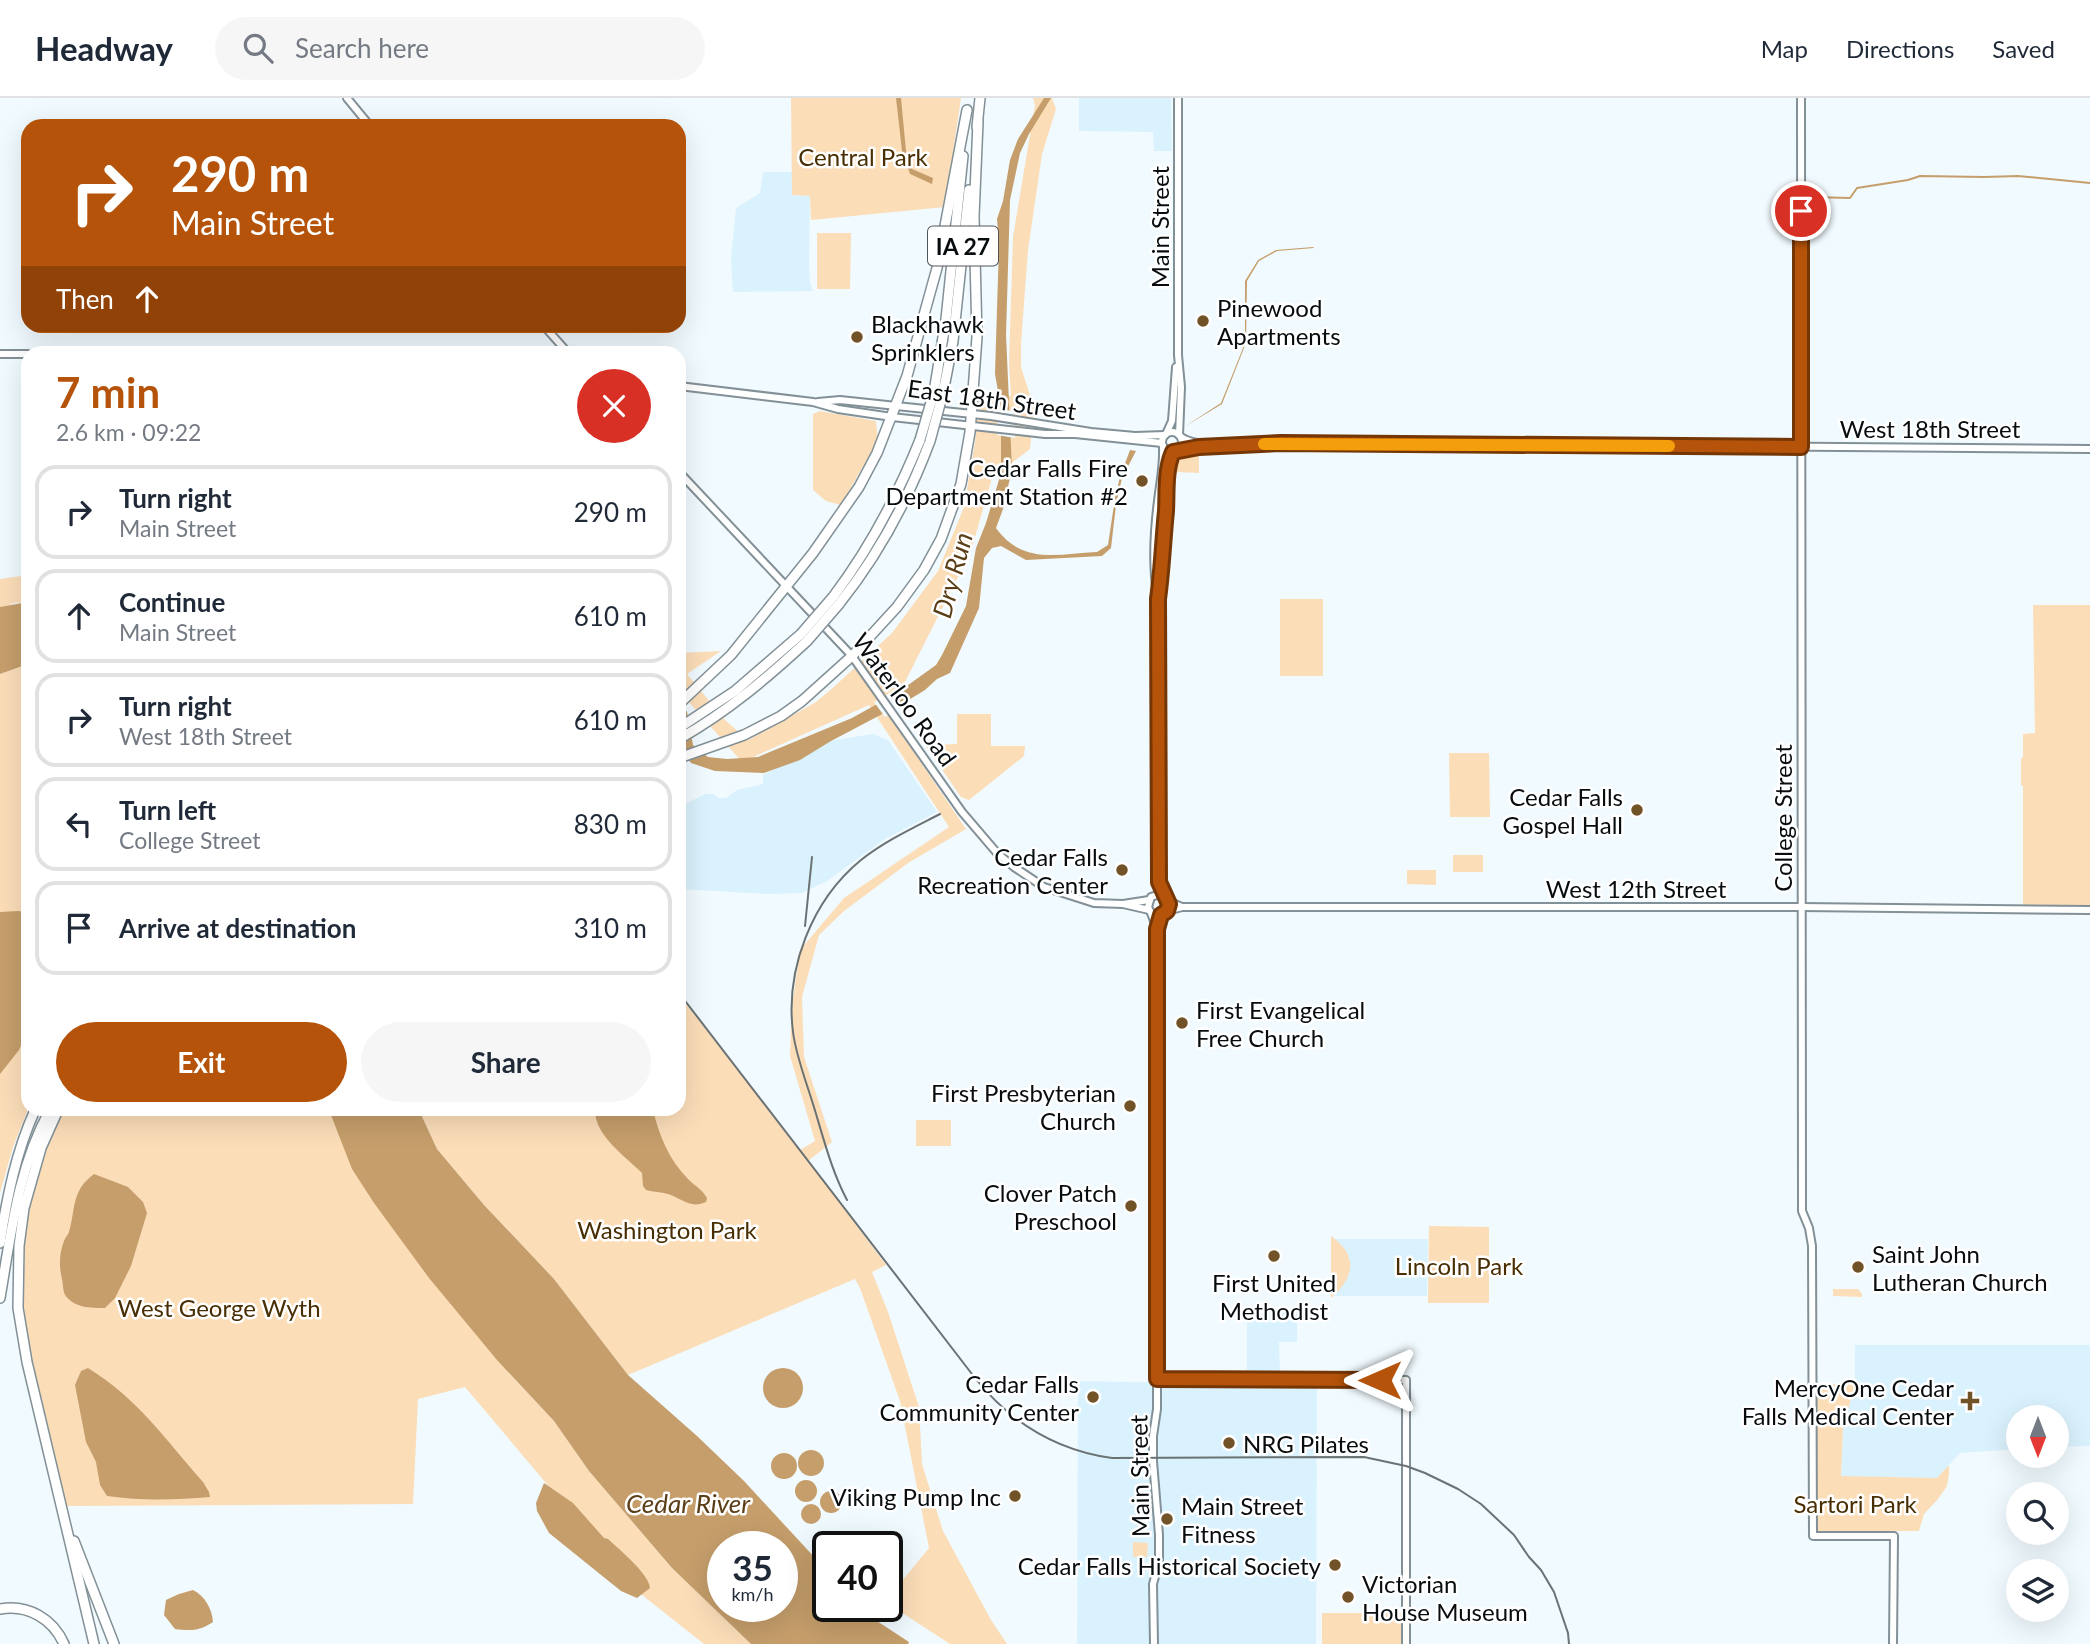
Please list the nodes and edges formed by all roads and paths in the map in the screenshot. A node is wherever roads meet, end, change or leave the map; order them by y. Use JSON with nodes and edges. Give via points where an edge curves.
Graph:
{"nodes":[{"id":1,"x":347,"y":98,"type":"edge"},
{"id":2,"x":968,"y":98,"type":"edge"},
{"id":3,"x":980,"y":98,"type":"edge"},
{"id":4,"x":1178,"y":98,"type":"edge"},
{"id":5,"x":1801,"y":98,"type":"edge"},
{"id":6,"x":967,"y":110,"type":"junction"},
{"id":7,"x":364,"y":119,"type":"edge"},
{"id":8,"x":978,"y":122,"type":"junction"},
{"id":9,"x":0,"y":354,"type":"edge"},
{"id":10,"x":21,"y":354,"type":"edge"},
{"id":11,"x":1178,"y":355,"type":"junction"},
{"id":12,"x":686,"y":387,"type":"edge"},
{"id":13,"x":938,"y":392,"type":"junction"},
{"id":14,"x":813,"y":402,"type":"junction"},
{"id":15,"x":896,"y":405,"type":"junction"},
{"id":16,"x":971,"y":413,"type":"junction"},
{"id":17,"x":892,"y":417,"type":"junction"},
{"id":18,"x":971,"y":425,"type":"junction"},
{"id":19,"x":1166,"y":435,"type":"junction"},
{"id":20,"x":1180,"y":436,"type":"junction"},
{"id":21,"x":1163,"y":445,"type":"junction"},
{"id":22,"x":1223,"y":445,"type":"junction"},
{"id":23,"x":1801,"y":447,"type":"junction"},
{"id":24,"x":2090,"y":449,"type":"edge"},
{"id":25,"x":1175,"y":451,"type":"junction"},
{"id":26,"x":686,"y":479,"type":"edge"},
{"id":27,"x":787,"y":585,"type":"junction"},
{"id":28,"x":1158,"y":599,"type":"junction"},
{"id":29,"x":852,"y":656,"type":"junction"},
{"id":30,"x":686,"y":698,"type":"edge"},
{"id":31,"x":723,"y":706,"type":"junction"},
{"id":32,"x":686,"y":724,"type":"edge"},
{"id":33,"x":686,"y":734,"type":"edge"},
{"id":34,"x":686,"y":756,"type":"edge"},
{"id":35,"x":1159,"y":882,"type":"junction"},
{"id":36,"x":1166,"y":898,"type":"junction"},
{"id":37,"x":1150,"y":899,"type":"junction"},
{"id":38,"x":1123,"y":904,"type":"junction"},
{"id":39,"x":1182,"y":907,"type":"junction"},
{"id":40,"x":1801,"y":907,"type":"junction"},
{"id":41,"x":2090,"y":910,"type":"edge"},
{"id":42,"x":1150,"y":911,"type":"junction"},
{"id":43,"x":1164,"y":913,"type":"junction"},
{"id":44,"x":1157,"y":929,"type":"junction"},
{"id":45,"x":32,"y":1116,"type":"edge"},
{"id":46,"x":47,"y":1116,"type":"edge"},
{"id":47,"x":55,"y":1116,"type":"edge"},
{"id":48,"x":27,"y":1127,"type":"junction"},
{"id":49,"x":0,"y":1210,"type":"edge"},
{"id":50,"x":0,"y":1243,"type":"edge"},
{"id":51,"x":0,"y":1298,"type":"edge"},
{"id":52,"x":1157,"y":1379,"type":"junction"},
{"id":53,"x":56,"y":1481,"type":"junction"},
{"id":54,"x":0,"y":1609,"type":"edge"},
{"id":55,"x":64,"y":1644,"type":"edge"},
{"id":56,"x":93,"y":1644,"type":"edge"},
{"id":57,"x":114,"y":1644,"type":"edge"},
{"id":58,"x":1154,"y":1644,"type":"edge"},
{"id":59,"x":1406,"y":1644,"type":"edge"},
{"id":60,"x":1893,"y":1644,"type":"edge"}],
"edges":[{"from":1,"to":7,"type":"main road"},
{"from":2,"to":6,"type":"highway","number":"IA 27"},
{"from":3,"to":8,"type":"highway","number":"IA 27"},
{"from":4,"to":11,"type":"main road","name":"Main Street"},
{"from":5,"to":23,"type":"main road","name":"College Street"},
{"from":6,"to":13,"type":"highway","number":"IA 27"},
{"from":6,"to":15,"type":"highway","via":[[937,268]]},
{"from":8,"to":13,"type":"highway","number":"IA 27","via":[[953,341]]},
{"from":8,"to":16,"type":"highway","via":[[974,216],[977,337]]},
{"from":9,"to":10,"type":"main road"},
{"from":11,"to":19,"type":"main road","name":"Main Street","via":[[1172,421]]},
{"from":11,"to":20,"type":"main road","name":"Main Street"},
{"from":12,"to":14,"type":"main road","name":"East 18th Street"},
{"from":13,"to":31,"type":"highway","number":"IA 27","bridge":true,"via":[[925,441],[836,600],[804,638]]},
{"from":14,"to":15,"type":"main road","name":"East 18th Street"},
{"from":14,"to":17,"type":"main road","name":"East 18th Street"},
{"from":15,"to":16,"type":"main road","name":"East 18th Street"},
{"from":15,"to":17,"type":"highway"},
{"from":16,"to":18,"type":"highway"},
{"from":16,"to":19,"type":"main road","name":"East 18th Street","via":[[1091,432]]},
{"from":17,"to":18,"type":"main road","name":"East 18th Street"},
{"from":17,"to":27,"type":"highway","via":[[859,487]]},
{"from":18,"to":21,"type":"main road","name":"East 18th Street"},
{"from":18,"to":29,"type":"highway","via":[[961,484],[941,539],[897,607]]},
{"from":19,"to":20,"type":"main road"},
{"from":19,"to":21,"type":"main road"},
{"from":20,"to":22,"type":"main road","name":"West 18th Street","via":[[1197,444]]},
{"from":20,"to":25,"type":"main road","via":[[1182,444]]},
{"from":21,"to":25,"type":"main road","via":[[1167,451]]},
{"from":21,"to":28,"type":"main road","via":[[1154,545]]},
{"from":22,"to":23,"type":"main road","name":"West 18th Street"},
{"from":22,"to":25,"type":"main road","name":"West 18th Street"},
{"from":23,"to":24,"type":"main road","name":"West 18th Street"},
{"from":23,"to":40,"type":"main road","name":"College Street"},
{"from":25,"to":28,"type":"main road","via":[[1167,481]]},
{"from":26,"to":27,"type":"main road","name":"Waterloo Road"},
{"from":27,"to":29,"type":"main road","name":"Waterloo Road"},
{"from":27,"to":30,"type":"highway","via":[[743,641]]},
{"from":28,"to":35,"type":"main road"},
{"from":29,"to":34,"type":"highway","via":[[781,716]]},
{"from":29,"to":38,"type":"main road","name":"Waterloo Road","via":[[997,853],[1058,893]]},
{"from":31,"to":32,"type":"highway","number":"IA 27"},
{"from":31,"to":33,"type":"highway","number":"IA 27"},
{"from":35,"to":36,"type":"main road"},
{"from":35,"to":37,"type":"main road"},
{"from":36,"to":37,"type":"main road","name":"Waterloo Road","via":[[1157,894]]},
{"from":36,"to":39,"type":"main road","name":"West 12th Street"},
{"from":36,"to":43,"type":"main road","name":"Main Street"},
{"from":37,"to":38,"type":"main road","name":"Waterloo Road"},
{"from":37,"to":42,"type":"main road"},
{"from":38,"to":42,"type":"main road","name":"Waterloo Road"},
{"from":39,"to":40,"type":"main road","name":"West 12th Street"},
{"from":39,"to":43,"type":"main road","name":"West 12th Street"},
{"from":40,"to":41,"type":"main road","name":"West 12th Street"},
{"from":40,"to":60,"type":"main road","name":"College Street","via":[[1802,1211],[1812,1246],[1813,1536],[1894,1536]]},
{"from":42,"to":43,"type":"main road","name":"Waterloo Road"},
{"from":42,"to":44,"type":"main road","name":"Main Street"},
{"from":43,"to":44,"type":"main road","name":"Main Street"},
{"from":44,"to":52,"type":"main road","name":"Main Street"},
{"from":45,"to":48,"type":"highway"},
{"from":46,"to":51,"type":"highway","via":[[23,1173]]},
{"from":47,"to":53,"type":"highway","via":[[29,1188],[19,1246],[18,1288],[27,1362]]},
{"from":48,"to":49,"type":"highway"},
{"from":48,"to":50,"type":"highway"},
{"from":52,"to":58,"type":"main road","name":"Main Street","via":[[1153,1461],[1159,1552],[1153,1584]]},
{"from":52,"to":59,"type":"main road","via":[[1406,1380]]},
{"from":53,"to":56,"type":"highway"},
{"from":53,"to":57,"type":"highway"},
{"from":54,"to":55,"type":"highway","via":[[37,1614]]}]}
